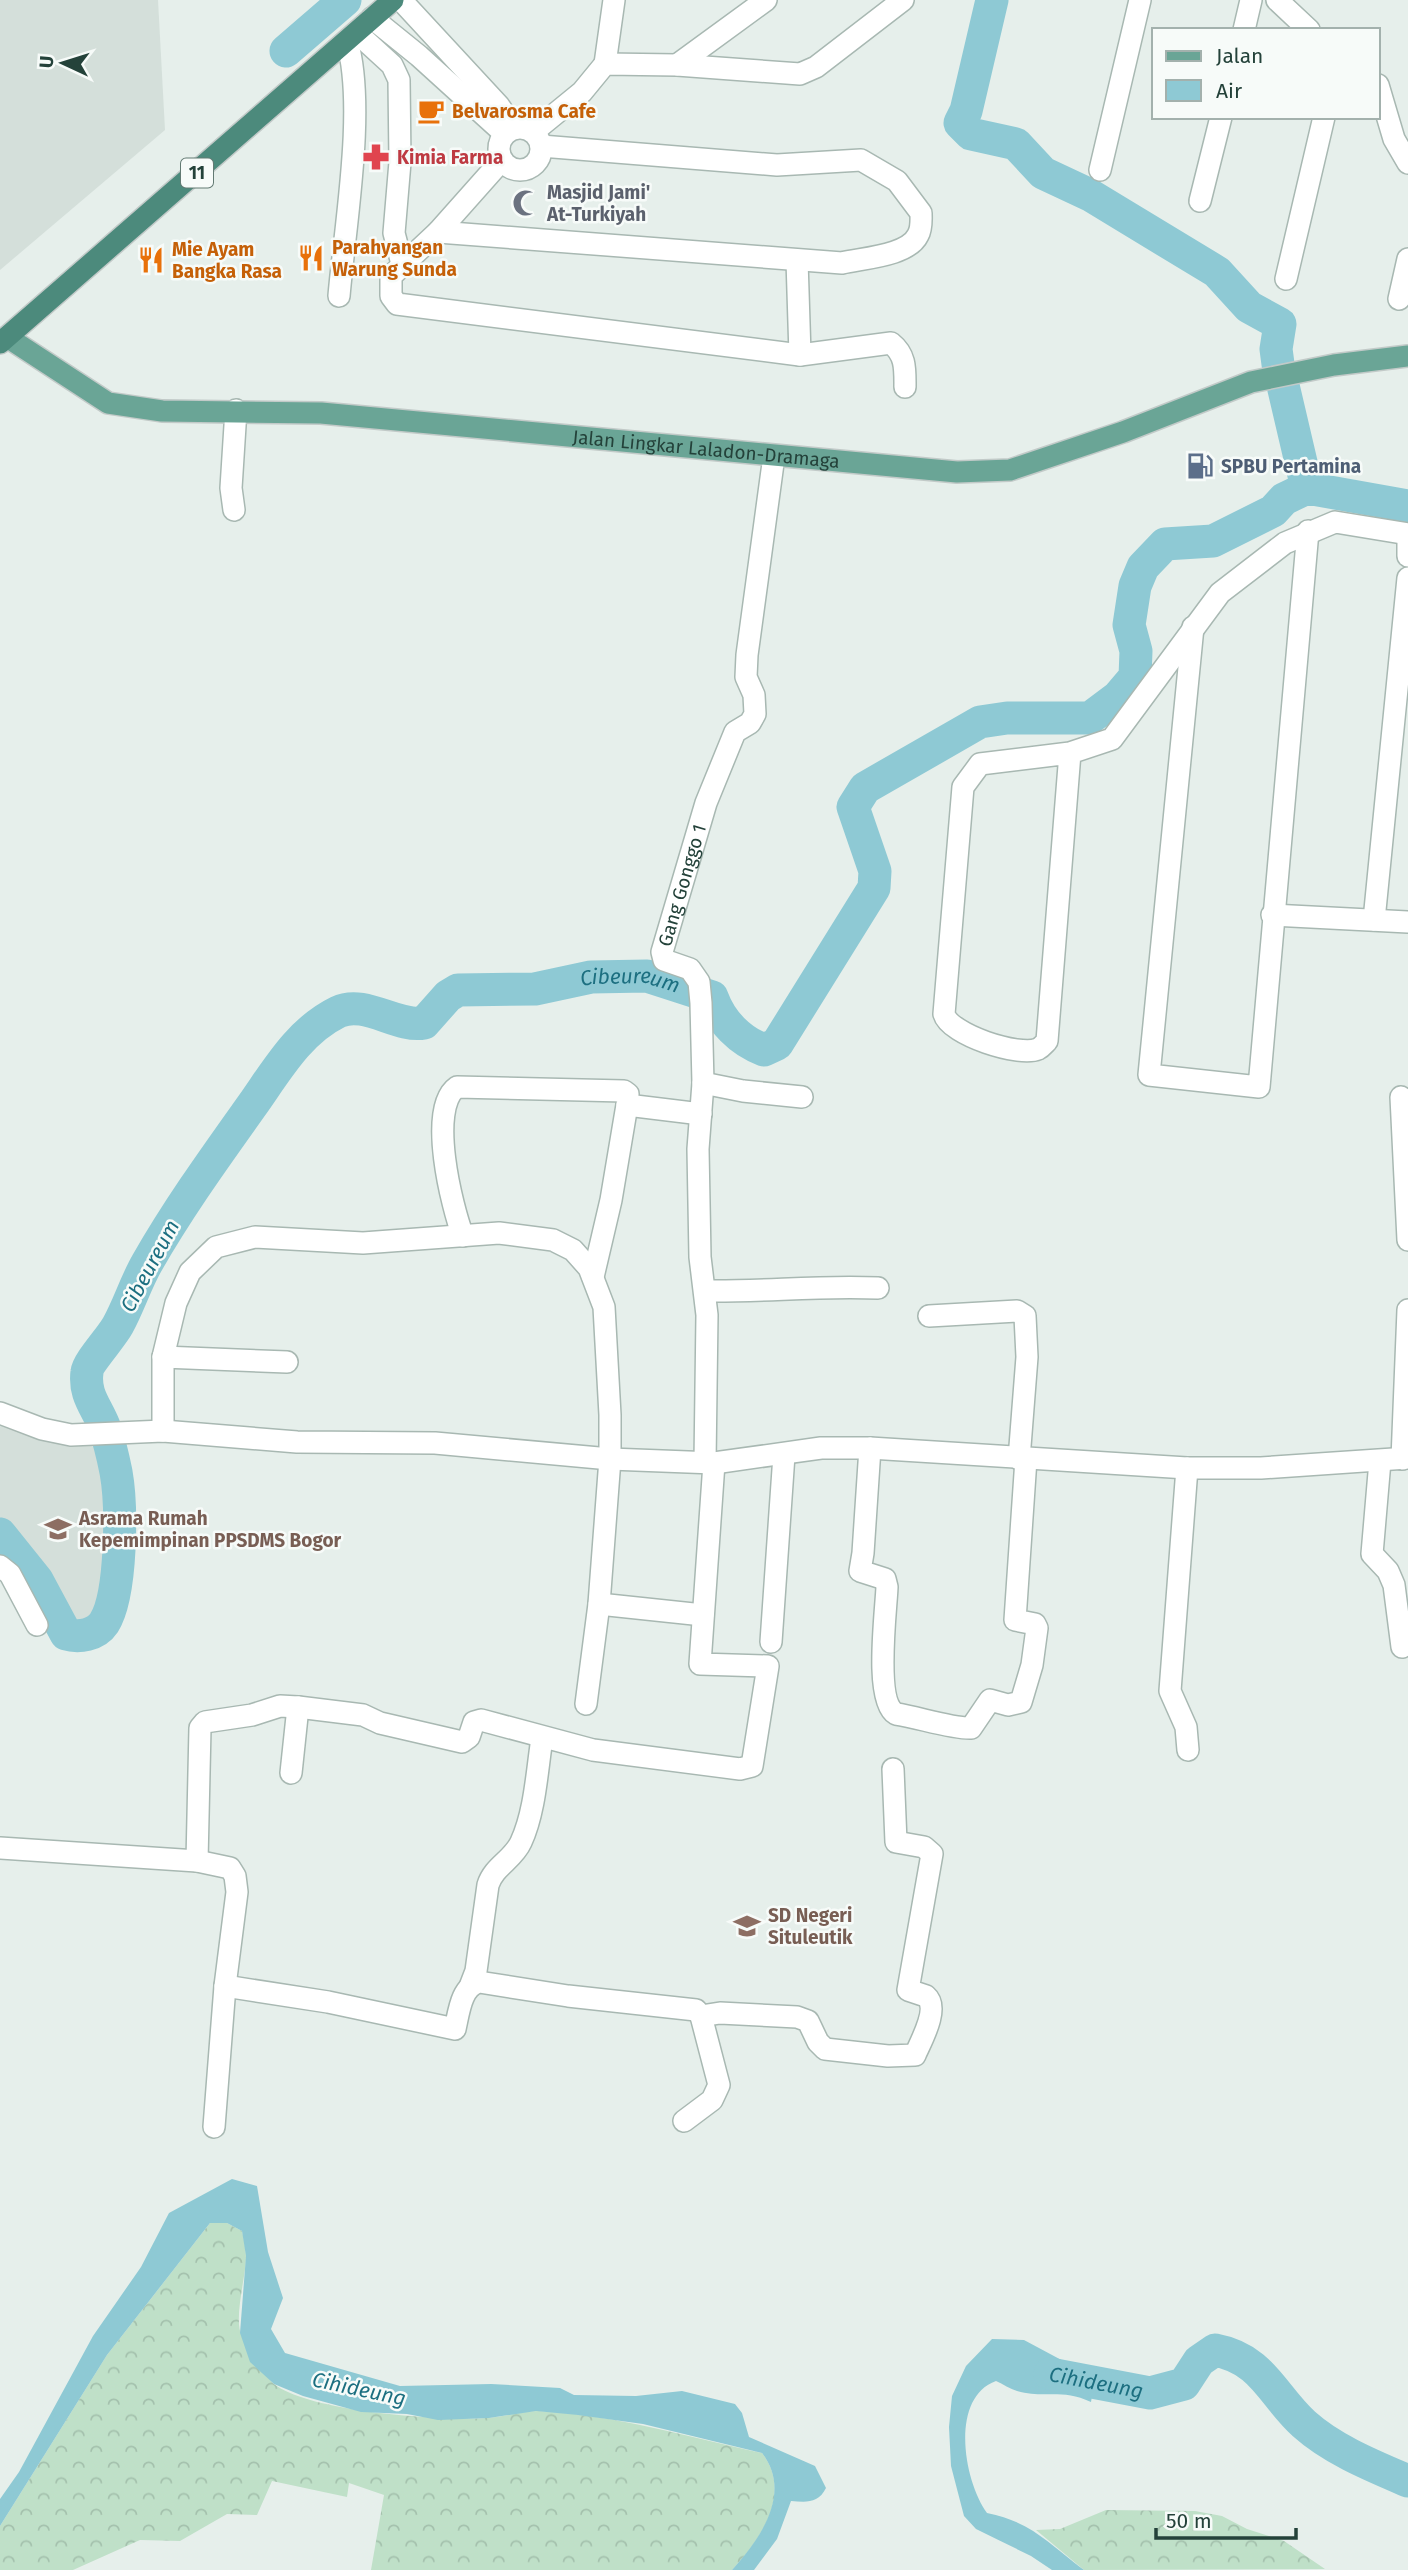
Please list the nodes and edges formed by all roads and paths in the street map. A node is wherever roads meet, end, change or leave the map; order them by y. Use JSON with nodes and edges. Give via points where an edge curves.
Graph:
{"nodes":[{"id":1,"x":393,"y":0,"type":"edge"},
{"id":2,"x":401,"y":0,"type":"edge"},
{"id":3,"x":614,"y":0,"type":"edge"},
{"id":4,"x":766,"y":0,"type":"edge"},
{"id":5,"x":903,"y":0,"type":"edge"},
{"id":6,"x":1140,"y":0,"type":"edge"},
{"id":7,"x":1251,"y":0,"type":"edge"},
{"id":8,"x":1277,"y":0,"type":"edge"},
{"id":9,"x":1244,"y":28,"type":"edge"},
{"id":10,"x":1307,"y":28,"type":"edge"},
{"id":11,"x":359,"y":31,"type":"junction"},
{"id":12,"x":399,"y":40,"type":"junction"},
{"id":13,"x":378,"y":50,"type":"junction"},
{"id":14,"x":606,"y":64,"type":"junction"},
{"id":15,"x":677,"y":65,"type":"junction"},
{"id":16,"x":400,"y":80,"type":"junction"},
{"id":17,"x":1380,"y":92,"type":"edge"},
{"id":18,"x":1220,"y":119,"type":"edge"},
{"id":19,"x":1324,"y":119,"type":"edge"},
{"id":20,"x":523,"y":135,"type":"junction"},
{"id":21,"x":502,"y":160,"type":"junction"},
{"id":22,"x":1408,"y":163,"type":"edge"},
{"id":23,"x":1100,"y":170,"type":"dead end"},
{"id":24,"x":1200,"y":201,"type":"dead end"},
{"id":25,"x":438,"y":232,"type":"junction"},
{"id":26,"x":797,"y":260,"type":"junction"},
{"id":27,"x":1408,"y":260,"type":"edge"},
{"id":28,"x":402,"y":264,"type":"junction"},
{"id":29,"x":1286,"y":279,"type":"dead end"},
{"id":30,"x":339,"y":296,"type":"dead end"},
{"id":31,"x":1399,"y":299,"type":"dead end"},
{"id":32,"x":3,"y":340,"type":"edge"},
{"id":33,"x":800,"y":355,"type":"junction"},
{"id":34,"x":1408,"y":356,"type":"edge"},
{"id":35,"x":905,"y":387,"type":"dead end"},
{"id":36,"x":236,"y":410,"type":"junction"},
{"id":37,"x":774,"y":456,"type":"junction"},
{"id":38,"x":234,"y":510,"type":"dead end"},
{"id":39,"x":1308,"y":531,"type":"junction"},
{"id":40,"x":1406,"y":537,"type":"edge"},
{"id":41,"x":1408,"y":556,"type":"edge"},
{"id":42,"x":1408,"y":578,"type":"edge"},
{"id":43,"x":1408,"y":585,"type":"edge"},
{"id":44,"x":1193,"y":626,"type":"junction"},
{"id":45,"x":1070,"y":753,"type":"junction"},
{"id":46,"x":1272,"y":915,"type":"junction"},
{"id":47,"x":1374,"y":920,"type":"junction"},
{"id":48,"x":1408,"y":922,"type":"edge"},
{"id":49,"x":703,"y":1083,"type":"junction"},
{"id":50,"x":802,"y":1097,"type":"dead end"},
{"id":51,"x":1401,"y":1097,"type":"dead end"},
{"id":52,"x":626,"y":1105,"type":"junction"},
{"id":53,"x":701,"y":1114,"type":"junction"},
{"id":54,"x":1406,"y":1136,"type":"edge"},
{"id":55,"x":463,"y":1236,"type":"junction"},
{"id":56,"x":1408,"y":1240,"type":"edge"},
{"id":57,"x":593,"y":1277,"type":"junction"},
{"id":58,"x":878,"y":1288,"type":"dead end"},
{"id":59,"x":706,"y":1291,"type":"junction"},
{"id":60,"x":1408,"y":1310,"type":"edge"},
{"id":61,"x":929,"y":1316,"type":"dead end"},
{"id":62,"x":163,"y":1357,"type":"junction"},
{"id":63,"x":287,"y":1363,"type":"dead end"},
{"id":64,"x":0,"y":1413,"type":"edge"},
{"id":65,"x":163,"y":1431,"type":"junction"},
{"id":66,"x":870,"y":1448,"type":"junction"},
{"id":67,"x":784,"y":1455,"type":"junction"},
{"id":68,"x":610,"y":1459,"type":"junction"},
{"id":69,"x":1022,"y":1459,"type":"junction"},
{"id":70,"x":1405,"y":1459,"type":"edge"},
{"id":71,"x":1380,"y":1461,"type":"junction"},
{"id":72,"x":710,"y":1462,"type":"junction"},
{"id":73,"x":1187,"y":1468,"type":"junction"},
{"id":74,"x":0,"y":1566,"type":"edge"},
{"id":75,"x":599,"y":1604,"type":"junction"},
{"id":76,"x":704,"y":1615,"type":"junction"},
{"id":77,"x":37,"y":1625,"type":"dead end"},
{"id":78,"x":771,"y":1642,"type":"dead end"},
{"id":79,"x":1402,"y":1647,"type":"dead end"},
{"id":80,"x":586,"y":1704,"type":"dead end"},
{"id":81,"x":298,"y":1707,"type":"junction"},
{"id":82,"x":542,"y":1738,"type":"junction"},
{"id":83,"x":1188,"y":1750,"type":"dead end"},
{"id":84,"x":893,"y":1769,"type":"dead end"},
{"id":85,"x":291,"y":1773,"type":"dead end"},
{"id":86,"x":0,"y":1848,"type":"edge"},
{"id":87,"x":197,"y":1861,"type":"junction"},
{"id":88,"x":471,"y":1984,"type":"junction"},
{"id":89,"x":225,"y":1986,"type":"junction"},
{"id":90,"x":701,"y":2016,"type":"junction"},
{"id":91,"x":684,"y":2121,"type":"dead end"},
{"id":92,"x":214,"y":2127,"type":"dead end"}],
"edges":[{"from":1,"to":11,"type":"highway","number":"11"},
{"from":2,"to":20,"type":"street"},
{"from":3,"to":14,"type":"street"},
{"from":4,"to":15,"type":"street"},
{"from":5,"to":15,"type":"street","via":[[816,67],[800,74]]},
{"from":6,"to":23,"type":"street"},
{"from":7,"to":9,"type":"street"},
{"from":8,"to":10,"type":"street"},
{"from":11,"to":12,"type":"street"},
{"from":11,"to":13,"type":"street"},
{"from":11,"to":30,"type":"street"},
{"from":11,"to":32,"type":"highway","number":"11"},
{"from":12,"to":13,"type":"street"},
{"from":12,"to":16,"type":"street"},
{"from":12,"to":20,"type":"street"},
{"from":13,"to":16,"type":"street"},
{"from":14,"to":15,"type":"street"},
{"from":14,"to":20,"type":"street","via":[[582,92]]},
{"from":16,"to":28,"type":"street","via":[[394,233]]},
{"from":17,"to":22,"type":"street","via":[[1394,139]]},
{"from":18,"to":24,"type":"street"},
{"from":19,"to":29,"type":"street"},
{"from":20,"to":21,"type":"street","via":[[500,142]]},
{"from":20,"to":21,"type":"street","via":[[537,161],[515,170]]},
{"from":20,"to":26,"type":"street","via":[[777,165],[861,160],[897,181],[921,213],[918,237],[903,248],[842,263]]},
{"from":21,"to":25,"type":"street"},
{"from":25,"to":26,"type":"street"},
{"from":25,"to":28,"type":"street"},
{"from":26,"to":33,"type":"street"},
{"from":27,"to":31,"type":"street"},
{"from":28,"to":33,"type":"street","via":[[391,276],[390,288],[402,307]]},
{"from":32,"to":36,"type":"main road","name":"Jalan Lingkar Laladon-Dramaga","via":[[108,403],[162,411]]},
{"from":33,"to":35,"type":"street","via":[[891,343],[905,361]]},
{"from":34,"to":37,"type":"main road","name":"Jalan Lingkar Laladon-Dramaga","via":[[1268,377],[1010,470],[957,472]]},
{"from":36,"to":37,"type":"main road","name":"Jalan Lingkar Laladon-Dramaga","via":[[601,437]]},
{"from":36,"to":38,"type":"street"},
{"from":37,"to":49,"type":"street","name":"Gang Gonggo 1","via":[[747,655],[746,677],[754,695],[755,714],[735,732],[711,791],[662,952],[664,960],[690,970],[700,993]]},
{"from":39,"to":40,"type":"street","via":[[1335,522]]},
{"from":39,"to":44,"type":"street","via":[[1220,593]]},
{"from":39,"to":46,"type":"street"},
{"from":40,"to":41,"type":"street"},
{"from":42,"to":43,"type":"street"},
{"from":43,"to":47,"type":"street"},
{"from":44,"to":45,"type":"street","via":[[1117,734],[1101,745]]},
{"from":44,"to":46,"type":"street","via":[[1149,1075],[1259,1087]]},
{"from":45,"to":45,"type":"street","via":[[980,764],[962,787],[944,1014],[951,1026],[995,1045],[1038,1049],[1047,1041]]},
{"from":46,"to":47,"type":"street"},
{"from":47,"to":48,"type":"street"},
{"from":49,"to":50,"type":"street"},
{"from":49,"to":53,"type":"street","name":"Gang Gonggo 1"},
{"from":51,"to":54,"type":"street"},
{"from":52,"to":53,"type":"street"},
{"from":52,"to":55,"type":"street","via":[[628,1094],[624,1091],[452,1089],[446,1106],[444,1149],[449,1196]]},
{"from":52,"to":57,"type":"street"},
{"from":53,"to":59,"type":"street","name":"Gang Gonggo 1","via":[[700,1257]]},
{"from":54,"to":56,"type":"street"},
{"from":55,"to":57,"type":"street","via":[[499,1233],[553,1240],[579,1256]]},
{"from":55,"to":62,"type":"street","via":[[353,1243],[255,1237],[216,1247],[201,1258],[183,1286]]},
{"from":57,"to":68,"type":"street","via":[[606,1317]]},
{"from":58,"to":59,"type":"street"},
{"from":59,"to":72,"type":"street","name":"Gang Gonggo 1"},
{"from":60,"to":70,"type":"street"},
{"from":61,"to":69,"type":"street","via":[[1017,1311],[1025,1316]]},
{"from":62,"to":63,"type":"street"},
{"from":62,"to":65,"type":"street"},
{"from":64,"to":65,"type":"street","via":[[71,1435]]},
{"from":65,"to":68,"type":"street","via":[[297,1442],[435,1443]]},
{"from":66,"to":67,"type":"street","via":[[821,1448]]},
{"from":66,"to":69,"type":"street"},
{"from":66,"to":69,"type":"street","via":[[859,1567],[886,1579],[886,1701],[896,1714],[958,1728],[971,1728],[990,1700],[1008,1705],[1021,1702],[1032,1665],[1037,1628],[1015,1620]]},
{"from":67,"to":72,"type":"street"},
{"from":67,"to":78,"type":"street"},
{"from":68,"to":72,"type":"street"},
{"from":68,"to":75,"type":"street"},
{"from":69,"to":73,"type":"street"},
{"from":70,"to":71,"type":"street"},
{"from":71,"to":73,"type":"street"},
{"from":71,"to":79,"type":"street","via":[[1372,1554],[1394,1585]]},
{"from":72,"to":76,"type":"street","name":"Gang Gonggo 1"},
{"from":73,"to":83,"type":"street","via":[[1170,1691],[1186,1727]]},
{"from":74,"to":77,"type":"street","via":[[10,1574]]},
{"from":75,"to":76,"type":"street"},
{"from":75,"to":80,"type":"street"},
{"from":76,"to":82,"type":"street","name":"Gang Gonggo 1","via":[[700,1664],[768,1666],[752,1766],[699,1765]]},
{"from":81,"to":82,"type":"street","via":[[363,1715],[462,1742],[474,1722],[481,1720]]},
{"from":81,"to":85,"type":"street"},
{"from":81,"to":87,"type":"street","via":[[280,1706],[205,1722],[200,1728]]},
{"from":82,"to":88,"type":"street","via":[[521,1843],[509,1861],[492,1874],[488,1885]]},
{"from":84,"to":90,"type":"street","via":[[896,1842],[924,1847],[932,1854],[908,1990],[926,1996],[931,2005],[929,2024],[915,2055],[825,2049],[808,2021],[797,2017]]},
{"from":86,"to":87,"type":"street"},
{"from":87,"to":89,"type":"street","via":[[230,1868],[235,1876]]},
{"from":88,"to":89,"type":"street","via":[[455,2029]]},
{"from":88,"to":90,"type":"street","via":[[696,2010]]},
{"from":89,"to":92,"type":"street"},
{"from":90,"to":91,"type":"street","via":[[719,2085],[712,2100]]}]}
